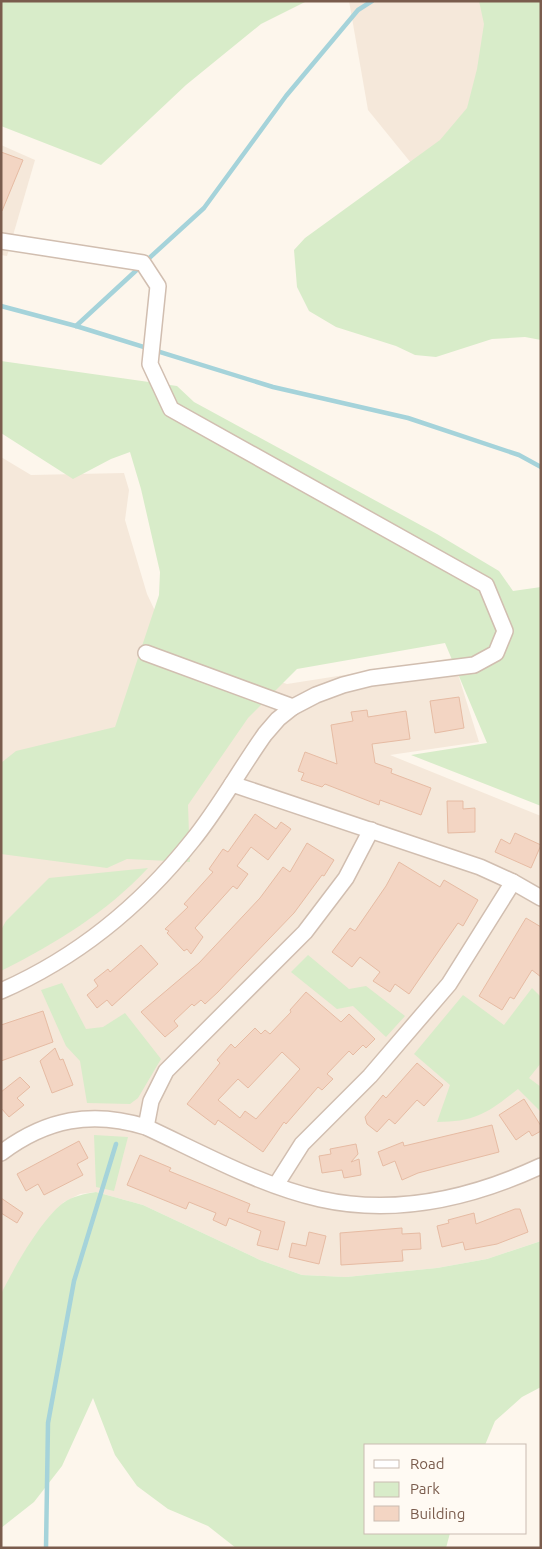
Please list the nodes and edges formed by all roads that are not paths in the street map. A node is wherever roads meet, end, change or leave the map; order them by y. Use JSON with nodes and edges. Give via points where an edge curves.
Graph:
{"nodes":[{"id":1,"x":1,"y":241,"type":"edge"},
{"id":2,"x":146,"y":653,"type":"dead end"},
{"id":3,"x":293,"y":707,"type":"junction"},
{"id":4,"x":232,"y":784,"type":"junction"},
{"id":5,"x":371,"y":830,"type":"junction"},
{"id":6,"x":513,"y":882,"type":"junction"},
{"id":7,"x":541,"y":898,"type":"edge"},
{"id":8,"x":1,"y":991,"type":"edge"},
{"id":9,"x":146,"y":1127,"type":"junction"},
{"id":10,"x":1,"y":1153,"type":"edge"},
{"id":11,"x":541,"y":1166,"type":"edge"},
{"id":12,"x":276,"y":1186,"type":"junction"}],
"edges":[{"from":1,"to":3,"type":"street","via":[[143,263],[158,286],[150,364],[171,410],[486,585],[505,631],[496,653],[474,665],[371,678],[344,685]]},
{"from":2,"to":3,"type":"street"},
{"from":3,"to":4,"type":"street","via":[[265,734]]},
{"from":4,"to":5,"type":"street"},
{"from":4,"to":8,"type":"street","via":[[165,872],[116,919],[53,964]]},
{"from":5,"to":6,"type":"street"},
{"from":5,"to":9,"type":"street","via":[[346,878],[304,932],[166,1072],[151,1101]]},
{"from":6,"to":7,"type":"street"},
{"from":6,"to":12,"type":"street","via":[[449,984],[370,1076],[302,1144]]},
{"from":9,"to":10,"type":"street","via":[[99,1118],[73,1120],[51,1124],[31,1133]]},
{"from":9,"to":12,"type":"street"},
{"from":11,"to":12,"type":"street","via":[[487,1189],[450,1198],[385,1206],[320,1199]]}]}
